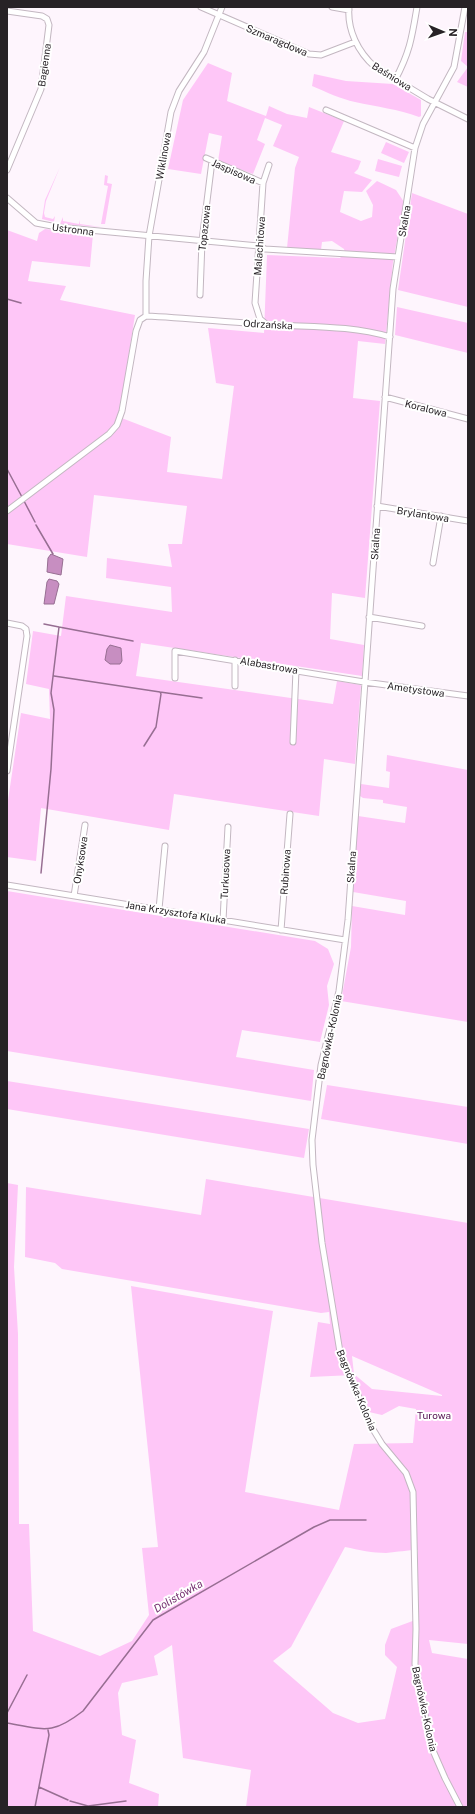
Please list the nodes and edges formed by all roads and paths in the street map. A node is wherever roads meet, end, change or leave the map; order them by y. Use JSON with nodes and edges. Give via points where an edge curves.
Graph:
{"nodes":[{"id":1,"x":201,"y":7,"type":"edge"},
{"id":2,"x":222,"y":7,"type":"edge"},
{"id":3,"x":332,"y":7,"type":"edge"},
{"id":4,"x":417,"y":7,"type":"edge"},
{"id":5,"x":465,"y":7,"type":"edge"},
{"id":6,"x":349,"y":8,"type":"edge"},
{"id":7,"x":7,"y":12,"type":"edge"},
{"id":8,"x":219,"y":15,"type":"junction"},
{"id":9,"x":355,"y":42,"type":"junction"},
{"id":10,"x":395,"y":80,"type":"junction"},
{"id":11,"x":435,"y":102,"type":"junction"},
{"id":12,"x":326,"y":110,"type":"dead end"},
{"id":13,"x":468,"y":119,"type":"edge"},
{"id":14,"x":414,"y":148,"type":"junction"},
{"id":15,"x":206,"y":158,"type":"dead end"},
{"id":16,"x":212,"y":161,"type":"junction"},
{"id":17,"x":269,"y":165,"type":"dead end"},
{"id":18,"x":7,"y":170,"type":"edge"},
{"id":19,"x":263,"y":183,"type":"junction"},
{"id":20,"x":7,"y":198,"type":"edge"},
{"id":21,"x":149,"y":236,"type":"junction"},
{"id":22,"x":202,"y":241,"type":"junction"},
{"id":23,"x":259,"y":246,"type":"junction"},
{"id":24,"x":398,"y":256,"type":"junction"},
{"id":25,"x":200,"y":295,"type":"dead end"},
{"id":26,"x":146,"y":316,"type":"junction"},
{"id":27,"x":266,"y":324,"type":"junction"},
{"id":28,"x":390,"y":337,"type":"junction"},
{"id":29,"x":385,"y":397,"type":"junction"},
{"id":30,"x":468,"y":419,"type":"edge"},
{"id":31,"x":377,"y":506,"type":"junction"},
{"id":32,"x":7,"y":511,"type":"edge"},
{"id":33,"x":441,"y":516,"type":"junction"},
{"id":34,"x":468,"y":521,"type":"edge"},
{"id":35,"x":433,"y":563,"type":"dead end"},
{"id":36,"x":369,"y":617,"type":"junction"},
{"id":37,"x":7,"y":623,"type":"edge"},
{"id":38,"x":422,"y":626,"type":"dead end"},
{"id":39,"x":235,"y":660,"type":"junction"},
{"id":40,"x":296,"y":670,"type":"junction"},
{"id":41,"x":176,"y":678,"type":"dead end"},
{"id":42,"x":364,"y":682,"type":"junction"},
{"id":43,"x":235,"y":686,"type":"dead end"},
{"id":44,"x":468,"y":696,"type":"edge"},
{"id":45,"x":293,"y":742,"type":"dead end"},
{"id":46,"x":7,"y":771,"type":"edge"},
{"id":47,"x":290,"y":814,"type":"dead end"},
{"id":48,"x":85,"y":825,"type":"dead end"},
{"id":49,"x":228,"y":827,"type":"dead end"},
{"id":50,"x":165,"y":846,"type":"dead end"},
{"id":51,"x":7,"y":885,"type":"edge"},
{"id":52,"x":74,"y":896,"type":"junction"},
{"id":53,"x":159,"y":909,"type":"junction"},
{"id":54,"x":222,"y":920,"type":"junction"},
{"id":55,"x":281,"y":930,"type":"junction"},
{"id":56,"x":345,"y":940,"type":"junction"},
{"id":57,"x":460,"y":1807,"type":"edge"}],
"edges":[{"from":1,"to":8,"type":"street","name":"Szmaragdowa"},
{"from":2,"to":8,"type":"street","name":"Wiklinowa"},
{"from":3,"to":6,"type":"street"},
{"from":4,"to":10,"type":"street","via":[[411,46]]},
{"from":5,"to":11,"type":"street","name":"Skalna","via":[[454,66]]},
{"from":6,"to":9,"type":"street","name":"Baśniowa"},
{"from":7,"to":18,"type":"street","name":"Bagienna","via":[[42,16],[48,19],[49,25],[41,89]]},
{"from":8,"to":9,"type":"street","name":"Szmaragdowa","via":[[314,55]]},
{"from":8,"to":21,"type":"street","name":"Wiklinowa","via":[[204,52],[179,91],[173,106]]},
{"from":9,"to":10,"type":"street","name":"Baśniowa","via":[[368,61]]},
{"from":10,"to":11,"type":"street","name":"Baśniowa"},
{"from":11,"to":13,"type":"street","name":"Baśniowa"},
{"from":11,"to":14,"type":"street","name":"Skalna"},
{"from":12,"to":14,"type":"street"},
{"from":14,"to":24,"type":"street","name":"Skalna"},
{"from":15,"to":16,"type":"street","name":"Jaspisowa"},
{"from":16,"to":19,"type":"street","name":"Jaspisowa"},
{"from":16,"to":22,"type":"street","name":"Topazowa"},
{"from":17,"to":19,"type":"street","name":"Malachitowa"},
{"from":19,"to":23,"type":"street","name":"Malachitowa"},
{"from":20,"to":21,"type":"street","name":"Ustronna","via":[[36,223]]},
{"from":21,"to":22,"type":"street","name":"Ustronna"},
{"from":21,"to":26,"type":"street","name":"Wiklinowa"},
{"from":22,"to":23,"type":"street","name":"Ustronna"},
{"from":22,"to":25,"type":"street","name":"Topazowa"},
{"from":23,"to":24,"type":"street","name":"Ustronna","via":[[265,249]]},
{"from":23,"to":27,"type":"street","name":"Malachitowa","via":[[255,306],[260,319]]},
{"from":24,"to":28,"type":"street","name":"Skalna"},
{"from":26,"to":27,"type":"street","name":"Odrzańska"},
{"from":26,"to":32,"type":"street","via":[[140,320],[136,331],[122,411],[117,425],[109,434]]},
{"from":27,"to":28,"type":"street","name":"Odrzańska","via":[[353,329]]},
{"from":28,"to":29,"type":"street","name":"Skalna"},
{"from":29,"to":30,"type":"street","name":"Koralowa"},
{"from":29,"to":31,"type":"street","name":"Skalna"},
{"from":31,"to":33,"type":"street","name":"Brylantowa"},
{"from":31,"to":36,"type":"street","name":"Skalna"},
{"from":33,"to":34,"type":"street","name":"Brylantowa"},
{"from":33,"to":35,"type":"street"},
{"from":36,"to":38,"type":"street"},
{"from":36,"to":42,"type":"street","name":"Skalna"},
{"from":37,"to":46,"type":"street","via":[[26,629]]},
{"from":39,"to":40,"type":"street","name":"Alabastrowa"},
{"from":39,"to":41,"type":"street","name":"Alabastrowa","via":[[175,651]]},
{"from":39,"to":43,"type":"street"},
{"from":40,"to":42,"type":"street","name":"Alabastrowa"},
{"from":40,"to":45,"type":"street"},
{"from":42,"to":44,"type":"street","name":"Ametystowa"},
{"from":42,"to":56,"type":"street","name":"Skalna"},
{"from":47,"to":55,"type":"street","name":"Rubinowa"},
{"from":48,"to":52,"type":"street","name":"Onyksowa"},
{"from":49,"to":54,"type":"street","name":"Turkusowa"},
{"from":50,"to":53,"type":"street"},
{"from":51,"to":52,"type":"street","name":"Jana Krzysztofa Kluka"},
{"from":52,"to":53,"type":"street","name":"Jana Krzysztofa Kluka"},
{"from":53,"to":54,"type":"street","name":"Jana Krzysztofa Kluka"},
{"from":54,"to":55,"type":"street","name":"Jana Krzysztofa Kluka"},
{"from":55,"to":56,"type":"street","name":"Jana Krzysztofa Kluka"},
{"from":56,"to":57,"type":"street","name":"Bagnówka-Kolonia","via":[[337,998],[321,1065],[312,1140],[312,1165],[322,1243],[340,1352],[371,1426],[406,1473],[413,1492],[415,1664],[431,1746]]}]}
